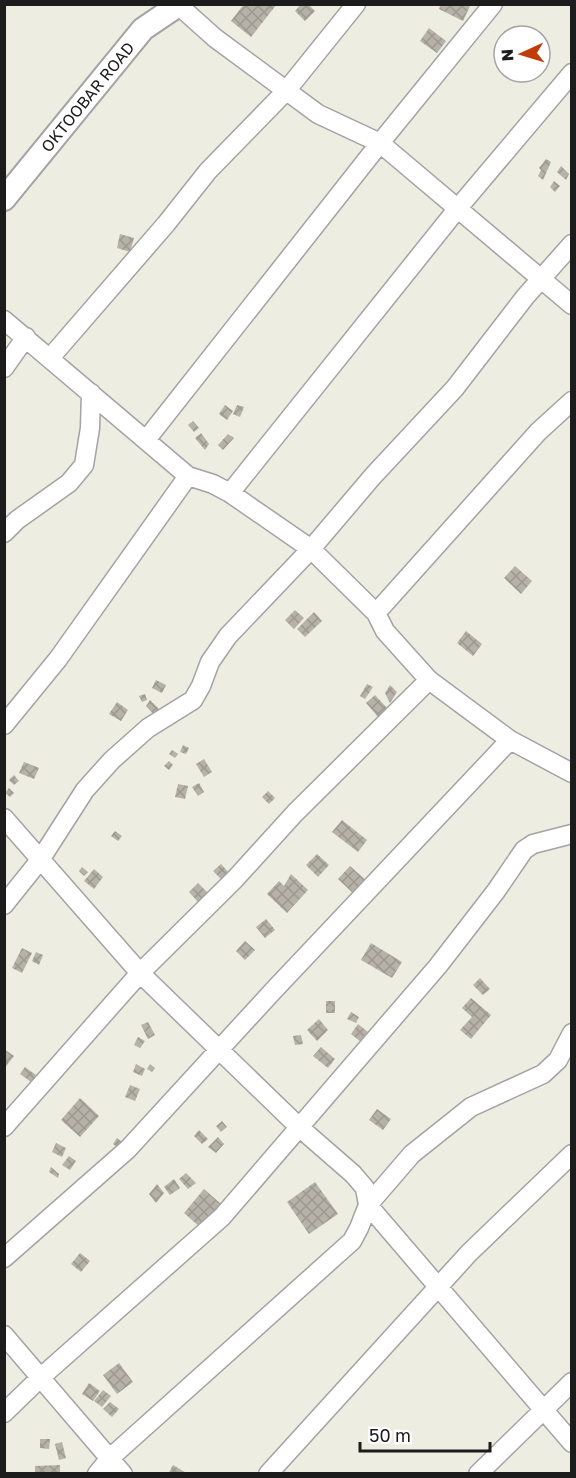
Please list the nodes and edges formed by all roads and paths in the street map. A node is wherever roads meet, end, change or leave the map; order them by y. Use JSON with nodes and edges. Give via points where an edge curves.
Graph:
{"nodes":[{"id":1,"x":356,"y":4,"type":"edge"},
{"id":2,"x":493,"y":4,"type":"edge"},
{"id":3,"x":178,"y":5,"type":"edge"},
{"id":4,"x":572,"y":73,"type":"edge"},
{"id":5,"x":286,"y":91,"type":"junction"},
{"id":6,"x":380,"y":143,"type":"junction"},
{"id":7,"x":4,"y":199,"type":"edge"},
{"id":8,"x":458,"y":208,"type":"junction"},
{"id":9,"x":572,"y":244,"type":"edge"},
{"id":10,"x":542,"y":280,"type":"junction"},
{"id":11,"x":572,"y":305,"type":"edge"},
{"id":12,"x":4,"y":320,"type":"edge"},
{"id":13,"x":26,"y":337,"type":"junction"},
{"id":14,"x":50,"y":358,"type":"junction"},
{"id":15,"x":4,"y":368,"type":"edge"},
{"id":16,"x":91,"y":393,"type":"junction"},
{"id":17,"x":572,"y":400,"type":"edge"},
{"id":18,"x":146,"y":440,"type":"junction"},
{"id":19,"x":188,"y":476,"type":"junction"},
{"id":20,"x":230,"y":494,"type":"junction"},
{"id":21,"x":4,"y":533,"type":"edge"},
{"id":22,"x":311,"y":549,"type":"junction"},
{"id":23,"x":376,"y":613,"type":"junction"},
{"id":24,"x":429,"y":680,"type":"junction"},
{"id":25,"x":4,"y":725,"type":"edge"},
{"id":26,"x":510,"y":740,"type":"junction"},
{"id":27,"x":572,"y":773,"type":"edge"},
{"id":28,"x":4,"y":818,"type":"edge"},
{"id":29,"x":572,"y":834,"type":"edge"},
{"id":30,"x":40,"y":860,"type":"junction"},
{"id":31,"x":4,"y":905,"type":"edge"},
{"id":32,"x":140,"y":973,"type":"junction"},
{"id":33,"x":572,"y":1033,"type":"edge"},
{"id":34,"x":220,"y":1050,"type":"junction"},
{"id":35,"x":4,"y":1127,"type":"edge"},
{"id":36,"x":299,"y":1127,"type":"junction"},
{"id":37,"x":572,"y":1154,"type":"edge"},
{"id":38,"x":368,"y":1205,"type":"junction"},
{"id":39,"x":4,"y":1258,"type":"edge"},
{"id":40,"x":439,"y":1287,"type":"junction"},
{"id":41,"x":4,"y":1335,"type":"edge"},
{"id":42,"x":40,"y":1378,"type":"junction"},
{"id":43,"x":572,"y":1382,"type":"edge"},
{"id":44,"x":544,"y":1410,"type":"junction"},
{"id":45,"x":4,"y":1413,"type":"edge"},
{"id":46,"x":572,"y":1443,"type":"edge"},
{"id":47,"x":110,"y":1458,"type":"junction"},
{"id":48,"x":97,"y":1473,"type":"edge"},
{"id":49,"x":123,"y":1473,"type":"edge"},
{"id":50,"x":268,"y":1473,"type":"edge"},
{"id":51,"x":478,"y":1473,"type":"edge"}],
"edges":[{"from":1,"to":5,"type":"street"},
{"from":2,"to":6,"type":"street"},
{"from":3,"to":5,"type":"street"},
{"from":3,"to":7,"type":"street","name":"OKTOOBAR ROAD","via":[[143,29]]},
{"from":4,"to":8,"type":"street"},
{"from":5,"to":6,"type":"street","via":[[318,114]]},
{"from":5,"to":14,"type":"street","via":[[208,171]]},
{"from":6,"to":8,"type":"street"},
{"from":6,"to":18,"type":"street"},
{"from":8,"to":10,"type":"street"},
{"from":8,"to":20,"type":"street"},
{"from":9,"to":10,"type":"street"},
{"from":10,"to":11,"type":"street"},
{"from":10,"to":22,"type":"street","via":[[455,388]]},
{"from":12,"to":13,"type":"street"},
{"from":13,"to":14,"type":"street"},
{"from":13,"to":15,"type":"street"},
{"from":14,"to":16,"type":"street"},
{"from":16,"to":18,"type":"street"},
{"from":16,"to":21,"type":"street","via":[[84,465],[69,483]]},
{"from":17,"to":23,"type":"street","via":[[538,432]]},
{"from":18,"to":19,"type":"street"},
{"from":19,"to":20,"type":"street"},
{"from":19,"to":25,"type":"street","via":[[58,659]]},
{"from":20,"to":22,"type":"street"},
{"from":22,"to":23,"type":"street"},
{"from":22,"to":30,"type":"street","via":[[228,636],[210,662],[193,700],[148,728],[85,790]]},
{"from":23,"to":24,"type":"street","via":[[385,631]]},
{"from":24,"to":26,"type":"street"},
{"from":24,"to":32,"type":"street"},
{"from":26,"to":27,"type":"street"},
{"from":26,"to":34,"type":"street"},
{"from":28,"to":30,"type":"street"},
{"from":29,"to":36,"type":"street","via":[[524,850],[438,966]]},
{"from":30,"to":31,"type":"street"},
{"from":30,"to":32,"type":"street"},
{"from":32,"to":34,"type":"street"},
{"from":32,"to":35,"type":"street"},
{"from":33,"to":38,"type":"street","via":[[558,1060],[543,1074],[471,1107],[412,1154]]},
{"from":34,"to":36,"type":"street"},
{"from":34,"to":39,"type":"street","via":[[128,1149]]},
{"from":36,"to":38,"type":"street","via":[[353,1174],[364,1188]]},
{"from":36,"to":42,"type":"street","via":[[222,1217]]},
{"from":37,"to":40,"type":"street"},
{"from":38,"to":40,"type":"street"},
{"from":38,"to":47,"type":"street","via":[[352,1241]]},
{"from":40,"to":44,"type":"street"},
{"from":40,"to":50,"type":"street"},
{"from":41,"to":42,"type":"street"},
{"from":42,"to":45,"type":"street"},
{"from":42,"to":47,"type":"street"},
{"from":43,"to":44,"type":"street"},
{"from":44,"to":46,"type":"street"},
{"from":44,"to":51,"type":"street"},
{"from":47,"to":48,"type":"street"},
{"from":47,"to":49,"type":"street"}]}
